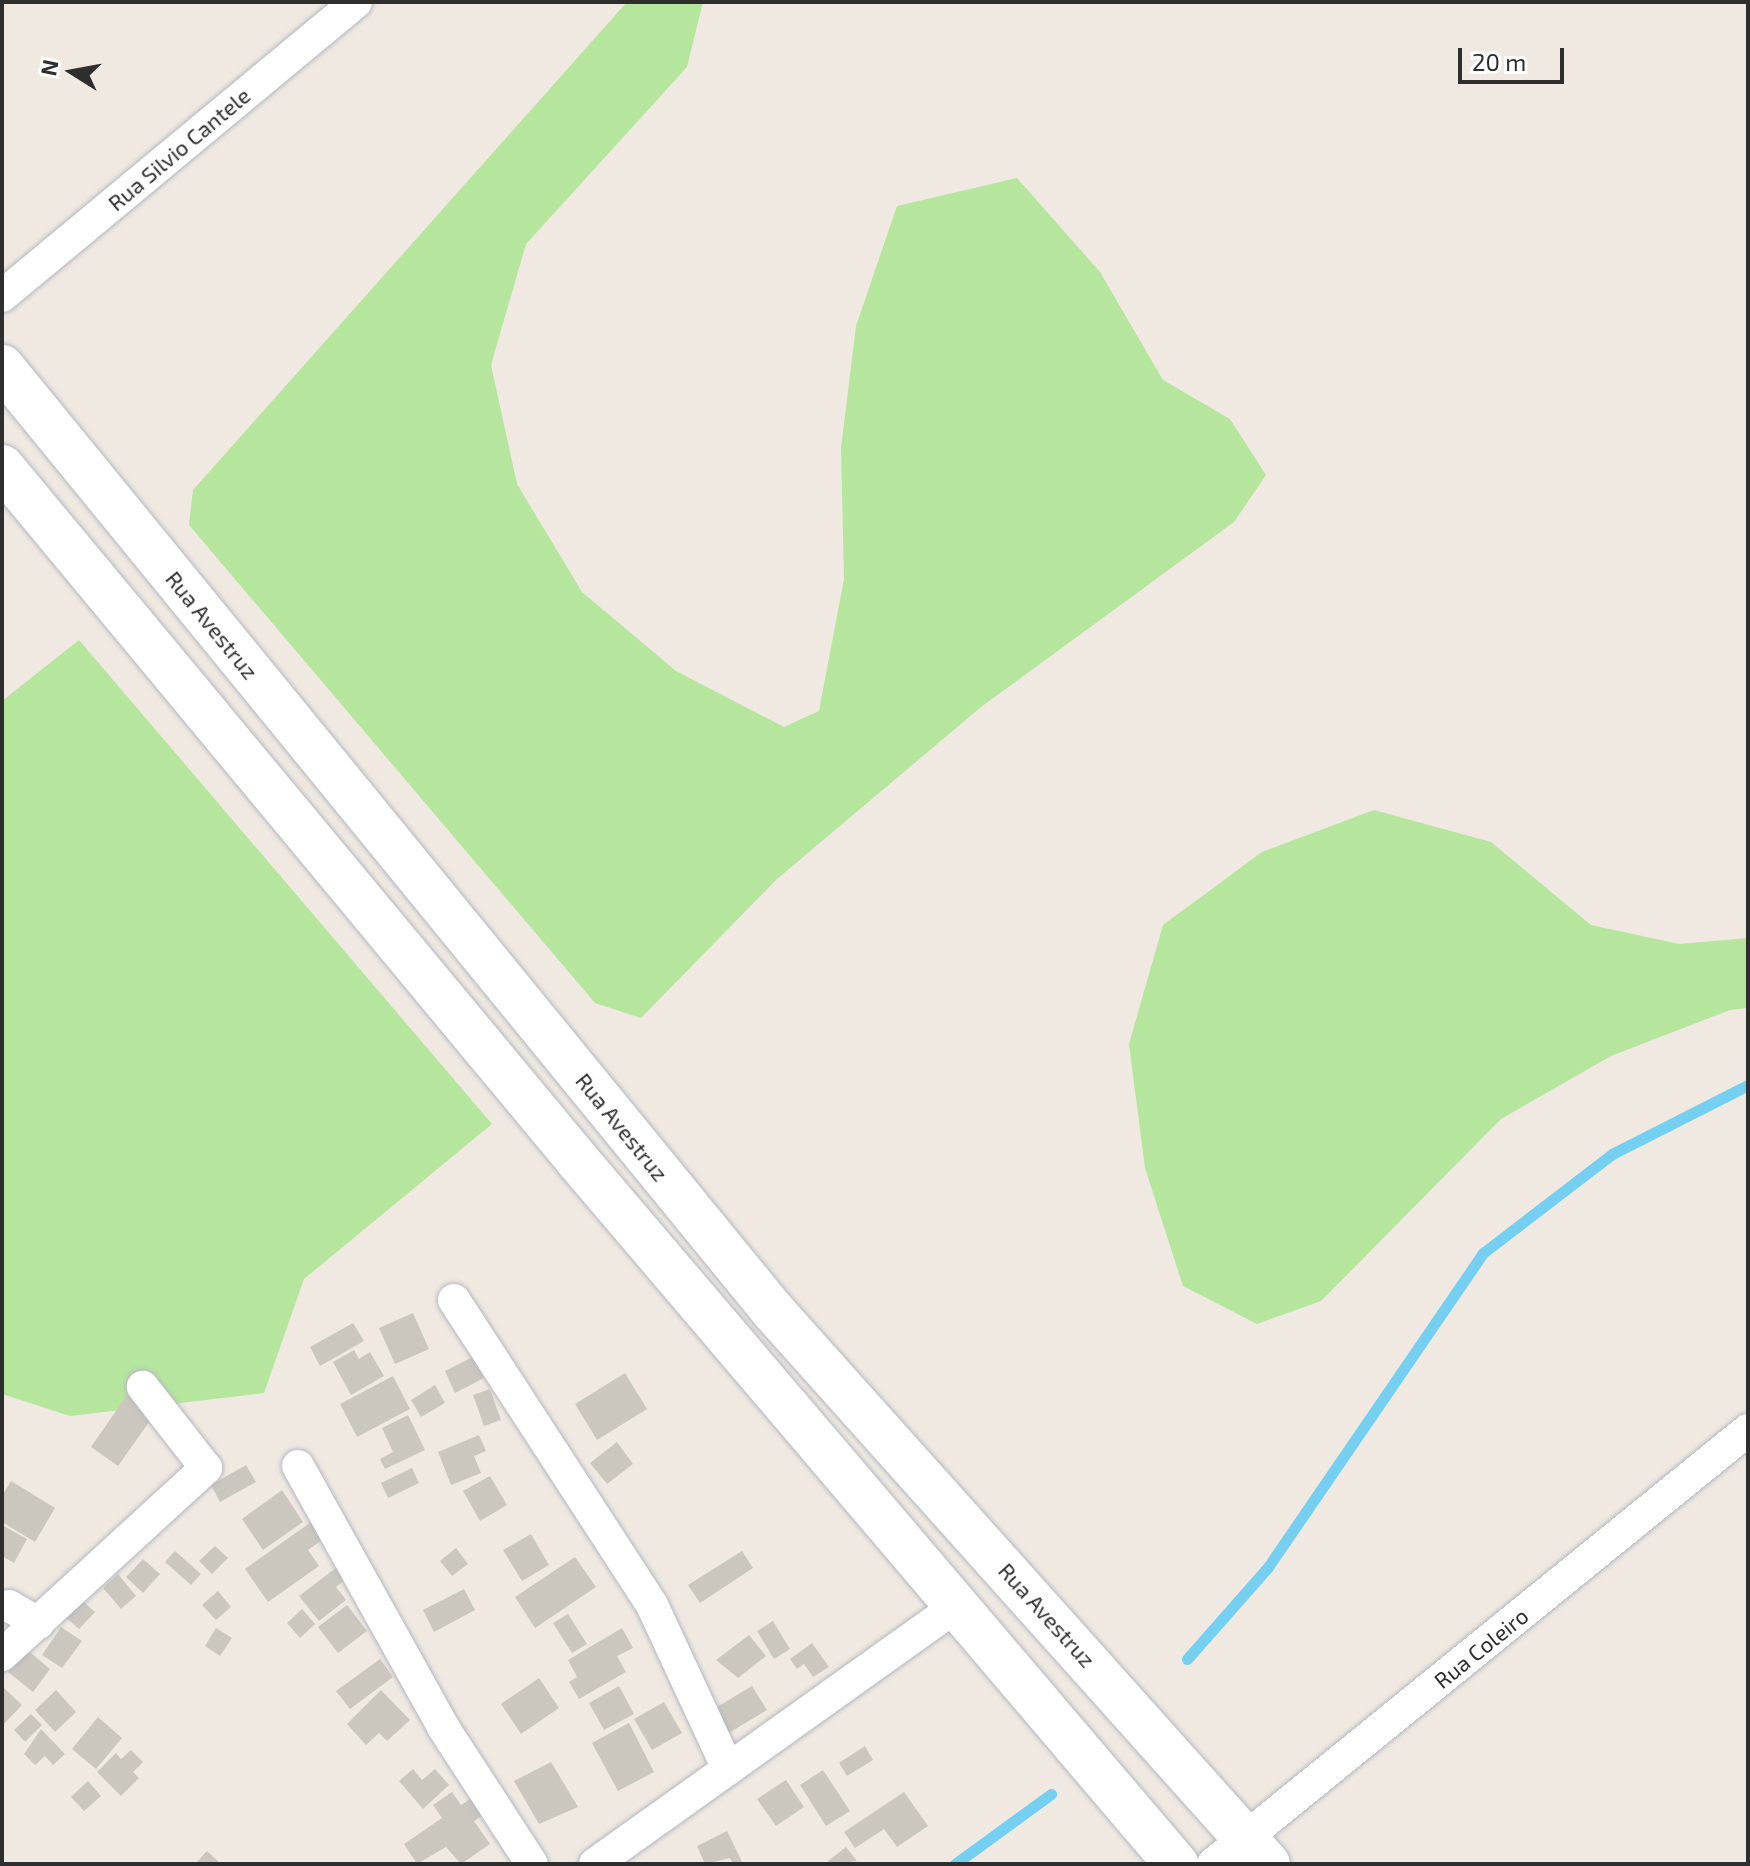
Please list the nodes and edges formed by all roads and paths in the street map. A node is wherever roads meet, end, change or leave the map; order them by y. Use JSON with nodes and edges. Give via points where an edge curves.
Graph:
{"nodes":[{"id":1,"x":356,"y":2,"type":"edge"},
{"id":2,"x":2,"y":296,"type":"edge"},
{"id":3,"x":2,"y":367,"type":"edge"},
{"id":4,"x":2,"y":467,"type":"edge"},
{"id":5,"x":454,"y":1300,"type":"dead end"},
{"id":6,"x":143,"y":1387,"type":"dead end"},
{"id":7,"x":1748,"y":1430,"type":"edge"},
{"id":8,"x":298,"y":1466,"type":"dead end"},
{"id":9,"x":9,"y":1606,"type":"dead end"},
{"id":10,"x":957,"y":1606,"type":"junction"},
{"id":11,"x":39,"y":1623,"type":"junction"},
{"id":12,"x":2,"y":1655,"type":"edge"},
{"id":13,"x":728,"y":1769,"type":"junction"},
{"id":14,"x":1258,"y":1851,"type":"edge"},
{"id":15,"x":532,"y":1864,"type":"edge"},
{"id":16,"x":595,"y":1864,"type":"edge"},
{"id":17,"x":1176,"y":1864,"type":"edge"},
{"id":18,"x":1213,"y":1864,"type":"edge"}],
"edges":[{"from":1,"to":2,"type":"street","name":"Rua Silvio Cantele"},
{"from":3,"to":14,"type":"main road","name":"Rua Avestruz","via":[[773,1311]]},
{"from":4,"to":10,"type":"main road","via":[[579,1162]]},
{"from":5,"to":13,"type":"street","via":[[652,1605]]},
{"from":6,"to":11,"type":"street","via":[[206,1468]]},
{"from":7,"to":14,"type":"street","name":"Rua Coleiro"},
{"from":8,"to":15,"type":"street","via":[[443,1727]]},
{"from":9,"to":11,"type":"street"},
{"from":10,"to":13,"type":"street"},
{"from":10,"to":17,"type":"main road"},
{"from":11,"to":12,"type":"street"},
{"from":13,"to":16,"type":"street"},
{"from":14,"to":18,"type":"street","name":"Rua Coleiro"}]}
